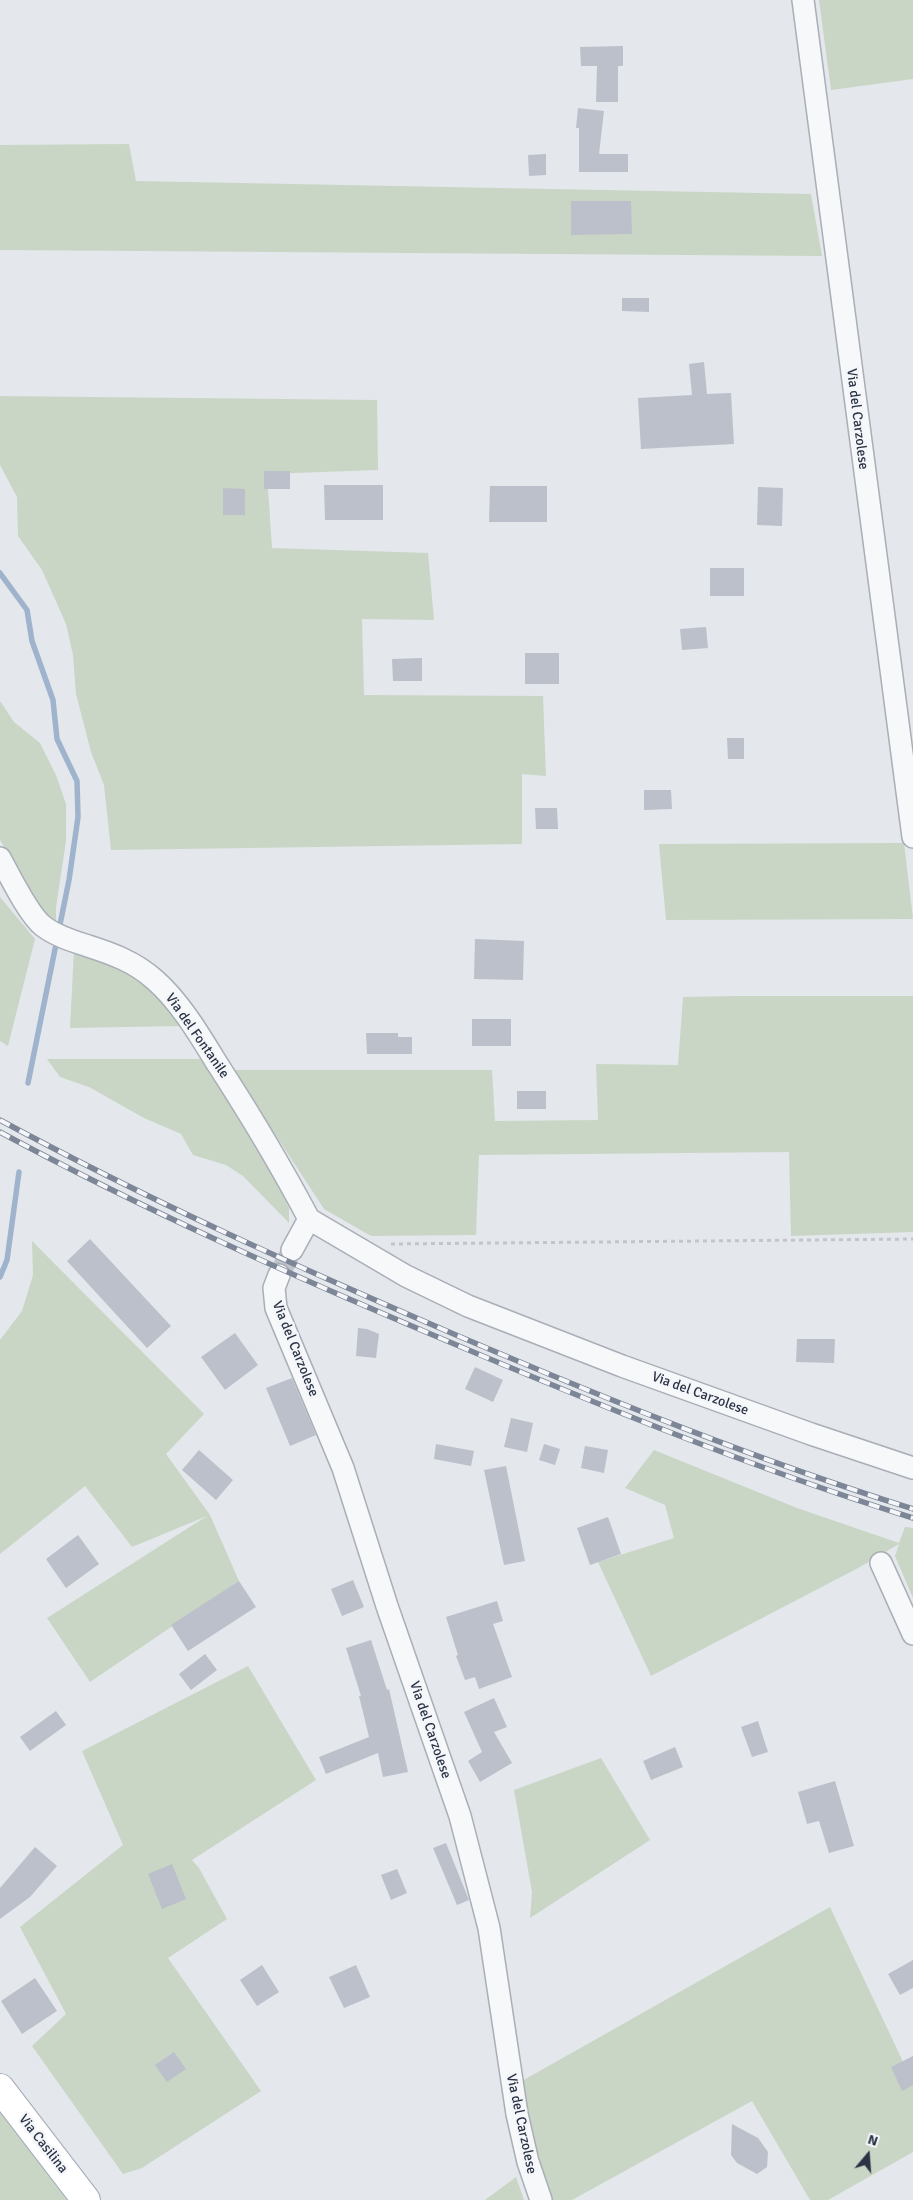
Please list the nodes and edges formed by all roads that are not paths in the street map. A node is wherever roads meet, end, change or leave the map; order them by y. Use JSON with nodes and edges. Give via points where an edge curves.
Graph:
{"nodes":[{"id":1,"x":803,"y":0,"type":"edge"},
{"id":2,"x":913,"y":837,"type":"edge"},
{"id":3,"x":0,"y":858,"type":"edge"},
{"id":4,"x":309,"y":1220,"type":"junction"},
{"id":5,"x":292,"y":1250,"type":"tunnel mouth"},
{"id":6,"x":278,"y":1275,"type":"tunnel mouth"},
{"id":7,"x":913,"y":1468,"type":"edge"},
{"id":8,"x":881,"y":1563,"type":"dead end"},
{"id":9,"x":913,"y":1634,"type":"edge"},
{"id":10,"x":0,"y":2088,"type":"edge"},
{"id":11,"x":86,"y":2200,"type":"edge"},
{"id":12,"x":541,"y":2200,"type":"edge"}],
"edges":[{"from":1,"to":2,"type":"street","name":"Via del Carzolese"},
{"from":3,"to":4,"type":"street","name":"Via del Fontanile","via":[[42,925],[128,961],[166,991],[240,1098]]},
{"from":4,"to":5,"type":"street"},
{"from":4,"to":7,"type":"street","name":"Via del Carzolese","via":[[406,1276],[468,1306],[632,1369]]},
{"from":6,"to":12,"type":"street","name":"Via del Carzolese","via":[[274,1288],[276,1308],[344,1468],[460,1816],[488,1928],[519,2123]]},
{"from":8,"to":9,"type":"street"},
{"from":10,"to":11,"type":"main road","name":"Via Casilina"}]}
